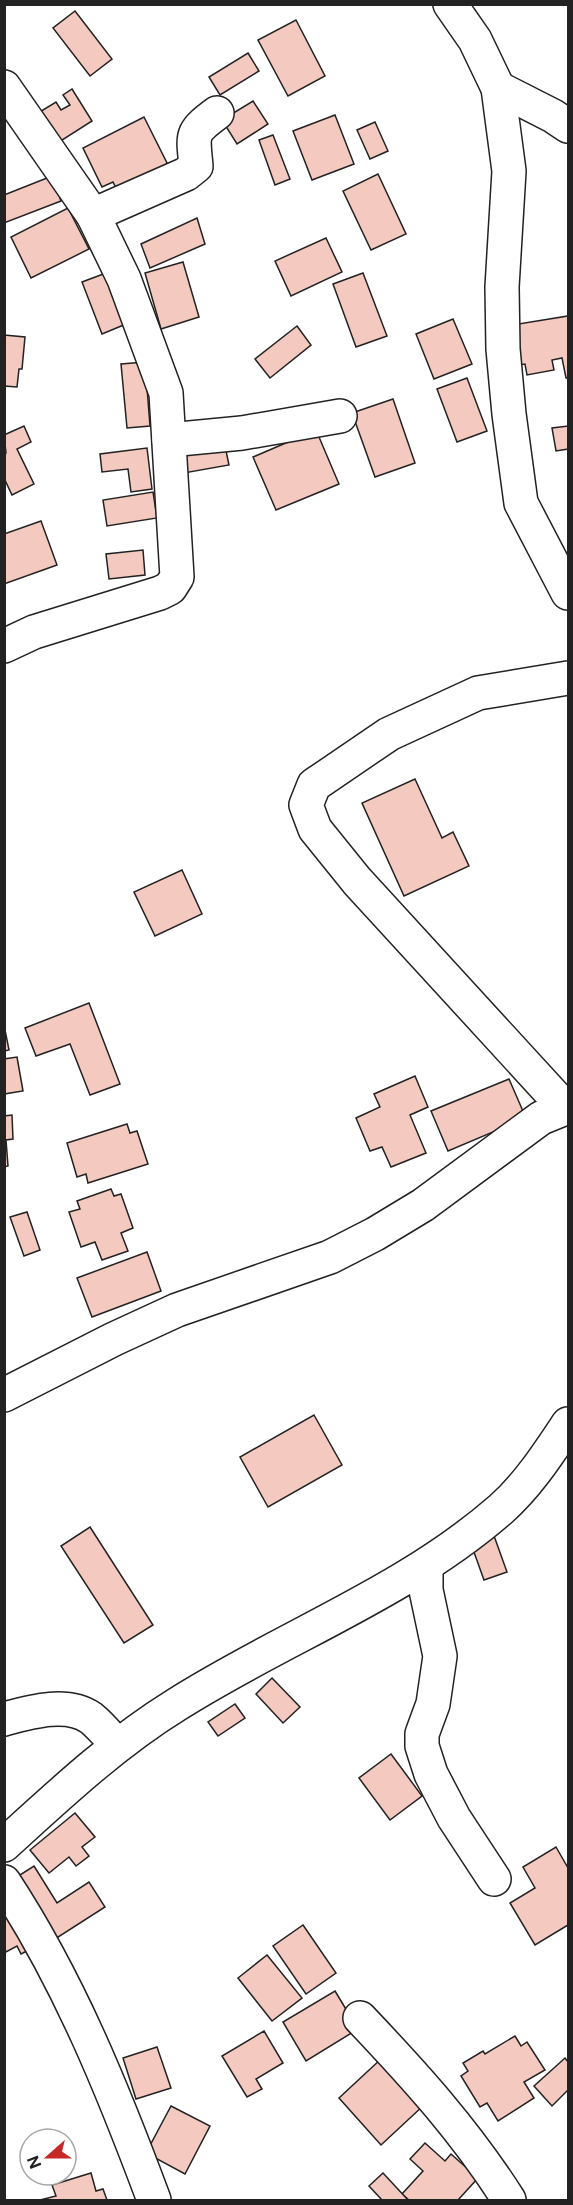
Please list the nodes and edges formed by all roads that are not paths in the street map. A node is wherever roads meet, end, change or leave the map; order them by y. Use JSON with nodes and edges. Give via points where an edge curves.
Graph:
{"nodes":[{"id":1,"x":450,"y":4,"type":"edge"},
{"id":2,"x":4,"y":87,"type":"edge"},
{"id":3,"x":498,"y":88,"type":"junction"},
{"id":4,"x":217,"y":113,"type":"dead end"},
{"id":5,"x":568,"y":126,"type":"edge"},
{"id":6,"x":93,"y":215,"type":"junction"},
{"id":7,"x":340,"y":416,"type":"dead end"},
{"id":8,"x":169,"y":440,"type":"junction"},
{"id":9,"x":568,"y":593,"type":"edge"},
{"id":10,"x":4,"y":646,"type":"edge"},
{"id":11,"x":568,"y":678,"type":"edge"},
{"id":12,"x":567,"y":1108,"type":"edge"},
{"id":13,"x":4,"y":1395,"type":"edge"},
{"id":14,"x":568,"y":1424,"type":"edge"},
{"id":15,"x":426,"y":1566,"type":"junction"},
{"id":16,"x":4,"y":1719,"type":"edge"},
{"id":17,"x":117,"y":1744,"type":"junction"},
{"id":18,"x":4,"y":1845,"type":"edge"},
{"id":19,"x":494,"y":1879,"type":"dead end"},
{"id":20,"x":4,"y":1882,"type":"edge"},
{"id":21,"x":360,"y":2018,"type":"dead end"},
{"id":22,"x":154,"y":2200,"type":"edge"},
{"id":23,"x":509,"y":2200,"type":"edge"}],
"edges":[{"from":1,"to":3,"type":"street","via":[[475,40]]},
{"from":2,"to":6,"type":"street"},
{"from":3,"to":5,"type":"street"},
{"from":3,"to":9,"type":"street","via":[[509,171],[502,287],[503,349],[521,503]]},
{"from":4,"to":6,"type":"street","via":[[198,127],[194,140],[196,166]]},
{"from":6,"to":8,"type":"street","via":[[124,279],[166,393]]},
{"from":7,"to":8,"type":"street","via":[[243,433]]},
{"from":8,"to":10,"type":"street","via":[[177,577],[170,588],[34,632]]},
{"from":11,"to":12,"type":"street","via":[[478,693],[388,734],[314,785],[306,805],[315,829],[357,881]]},
{"from":12,"to":13,"type":"street","via":[[541,1118],[423,1205],[330,1257],[177,1310]]},
{"from":14,"to":15,"type":"street","via":[[535,1473],[502,1508]]},
{"from":15,"to":17,"type":"street","via":[[257,1656]]},
{"from":15,"to":19,"type":"street","via":[[426,1590],[440,1656],[422,1746],[431,1774],[454,1818]]},
{"from":16,"to":17,"type":"street","via":[[32,1711],[70,1710],[90,1718]]},
{"from":17,"to":18,"type":"street"},
{"from":20,"to":22,"type":"street","via":[[66,1990],[104,2071]]},
{"from":21,"to":23,"type":"street","via":[[431,2093]]}]}
